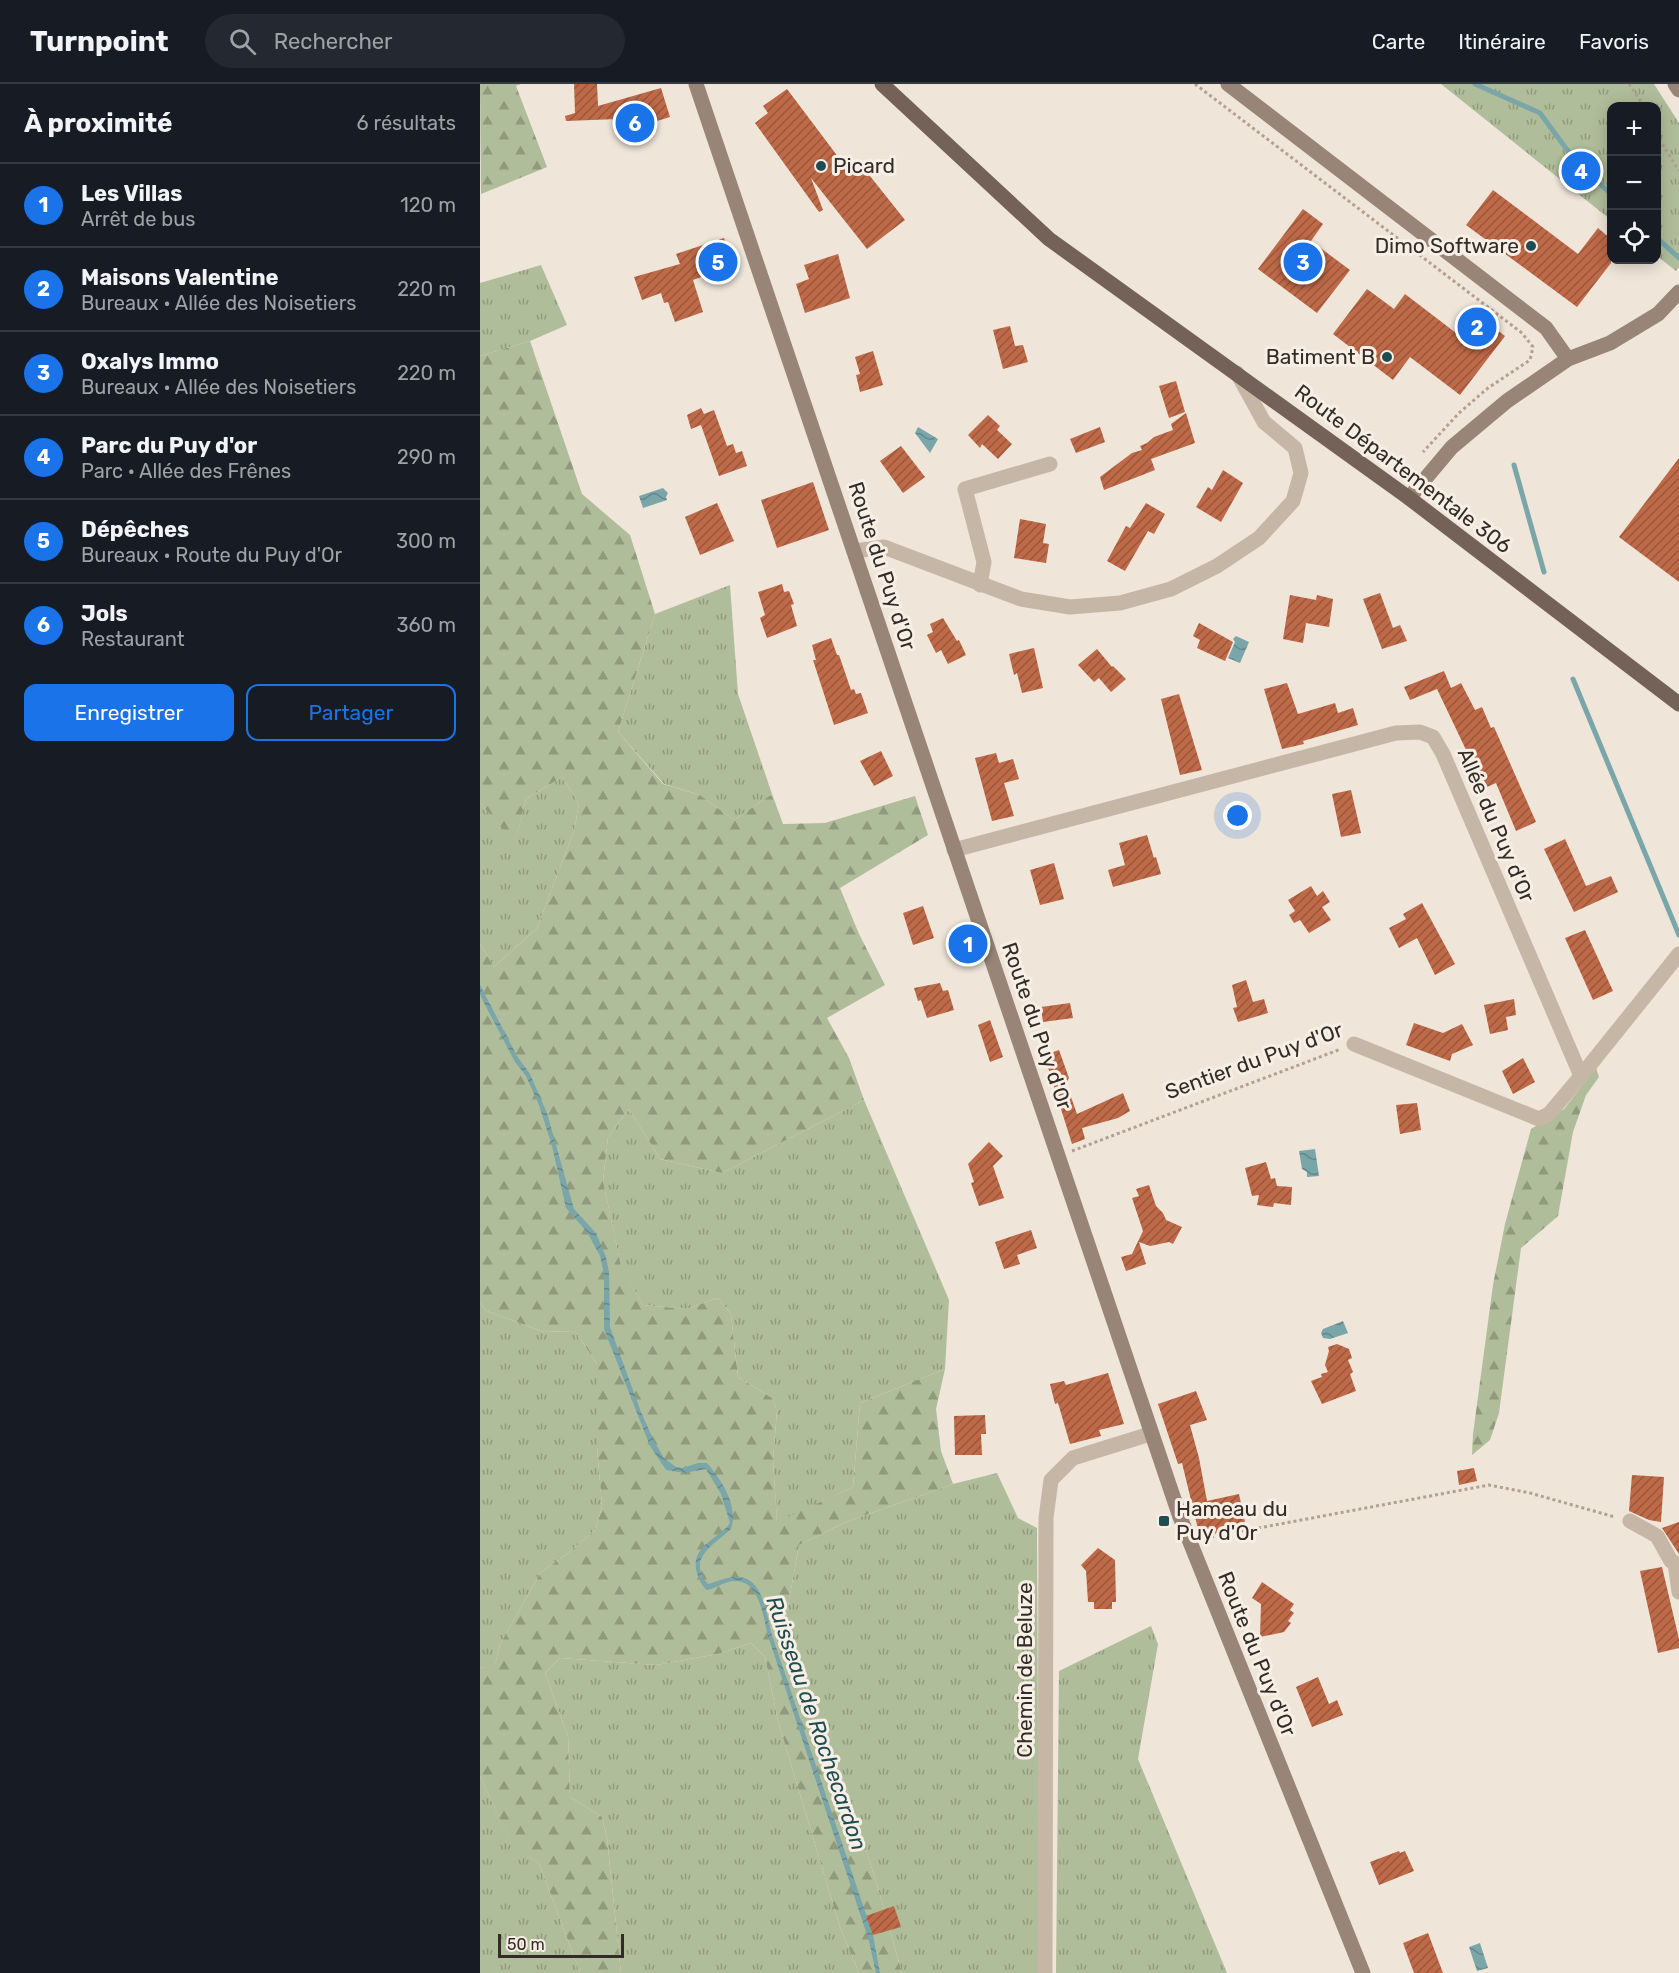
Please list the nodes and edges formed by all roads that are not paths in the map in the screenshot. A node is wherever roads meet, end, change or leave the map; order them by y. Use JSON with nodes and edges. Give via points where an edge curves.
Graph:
{"nodes":[{"id":1,"x":696,"y":84,"type":"edge"},
{"id":2,"x":882,"y":84,"type":"edge"},
{"id":3,"x":1228,"y":84,"type":"edge"},
{"id":4,"x":1675,"y":84,"type":"edge"},
{"id":5,"x":1679,"y":90,"type":"edge"},
{"id":6,"x":1679,"y":292,"type":"edge"},
{"id":7,"x":1568,"y":359,"type":"junction"},
{"id":8,"x":1237,"y":373,"type":"junction"},
{"id":9,"x":1050,"y":464,"type":"dead end"},
{"id":10,"x":1409,"y":498,"type":"junction"},
{"id":11,"x":855,"y":552,"type":"junction"},
{"id":12,"x":980,"y":585,"type":"junction"},
{"id":13,"x":1679,"y":704,"type":"edge"},
{"id":14,"x":954,"y":850,"type":"junction"},
{"id":15,"x":1679,"y":954,"type":"edge"},
{"id":16,"x":1354,"y":1044,"type":"road end"},
{"id":17,"x":1581,"y":1076,"type":"junction"},
{"id":18,"x":1150,"y":1434,"type":"junction"},
{"id":19,"x":1630,"y":1521,"type":"road end"},
{"id":20,"x":1677,"y":1562,"type":"edge"},
{"id":21,"x":1679,"y":1592,"type":"edge"},
{"id":22,"x":1045,"y":1973,"type":"edge"},
{"id":23,"x":1363,"y":1973,"type":"edge"}],
"edges":[{"from":1,"to":11,"type":"main road","name":"Route du Puy d'Or"},
{"from":2,"to":8,"type":"main road","name":"Route Départementale 306","via":[[1049,239]]},
{"from":3,"to":7,"type":"main road","via":[[1546,328]]},
{"from":4,"to":5,"type":"main road"},
{"from":6,"to":7,"type":"main road","via":[[1658,314],[1610,343]]},
{"from":7,"to":10,"type":"main road","via":[[1507,401],[1452,447]]},
{"from":8,"to":10,"type":"main road","name":"Route Départementale 306"},
{"from":8,"to":12,"type":"street","via":[[1264,422],[1295,448],[1301,472],[1293,501],[1259,538],[1217,566],[1171,589],[1120,603],[1070,607],[1021,599]]},
{"from":9,"to":12,"type":"street","via":[[965,489],[984,562]]},
{"from":10,"to":13,"type":"main road","name":"Route Départementale 306"},
{"from":11,"to":12,"type":"street","via":[[884,547]]},
{"from":11,"to":14,"type":"main road","name":"Route du Puy d'Or"},
{"from":14,"to":17,"type":"street","name":"Allée du Puy d'Or","via":[[1396,733],[1420,732],[1433,737],[1443,754]]},
{"from":14,"to":18,"type":"main road","name":"Route du Puy d'Or"},
{"from":15,"to":17,"type":"street"},
{"from":16,"to":17,"type":"street","name":"Sentier du Puy d'Or","via":[[1539,1119],[1549,1114]]},
{"from":18,"to":22,"type":"street","name":"Chemin de Beluze","via":[[1073,1458],[1052,1480],[1046,1518]]},
{"from":18,"to":23,"type":"main road","name":"Route du Puy d'Or","via":[[1189,1541]]},
{"from":19,"to":20,"type":"street","via":[[1657,1536],[1671,1561]]},
{"from":20,"to":21,"type":"street"}]}
